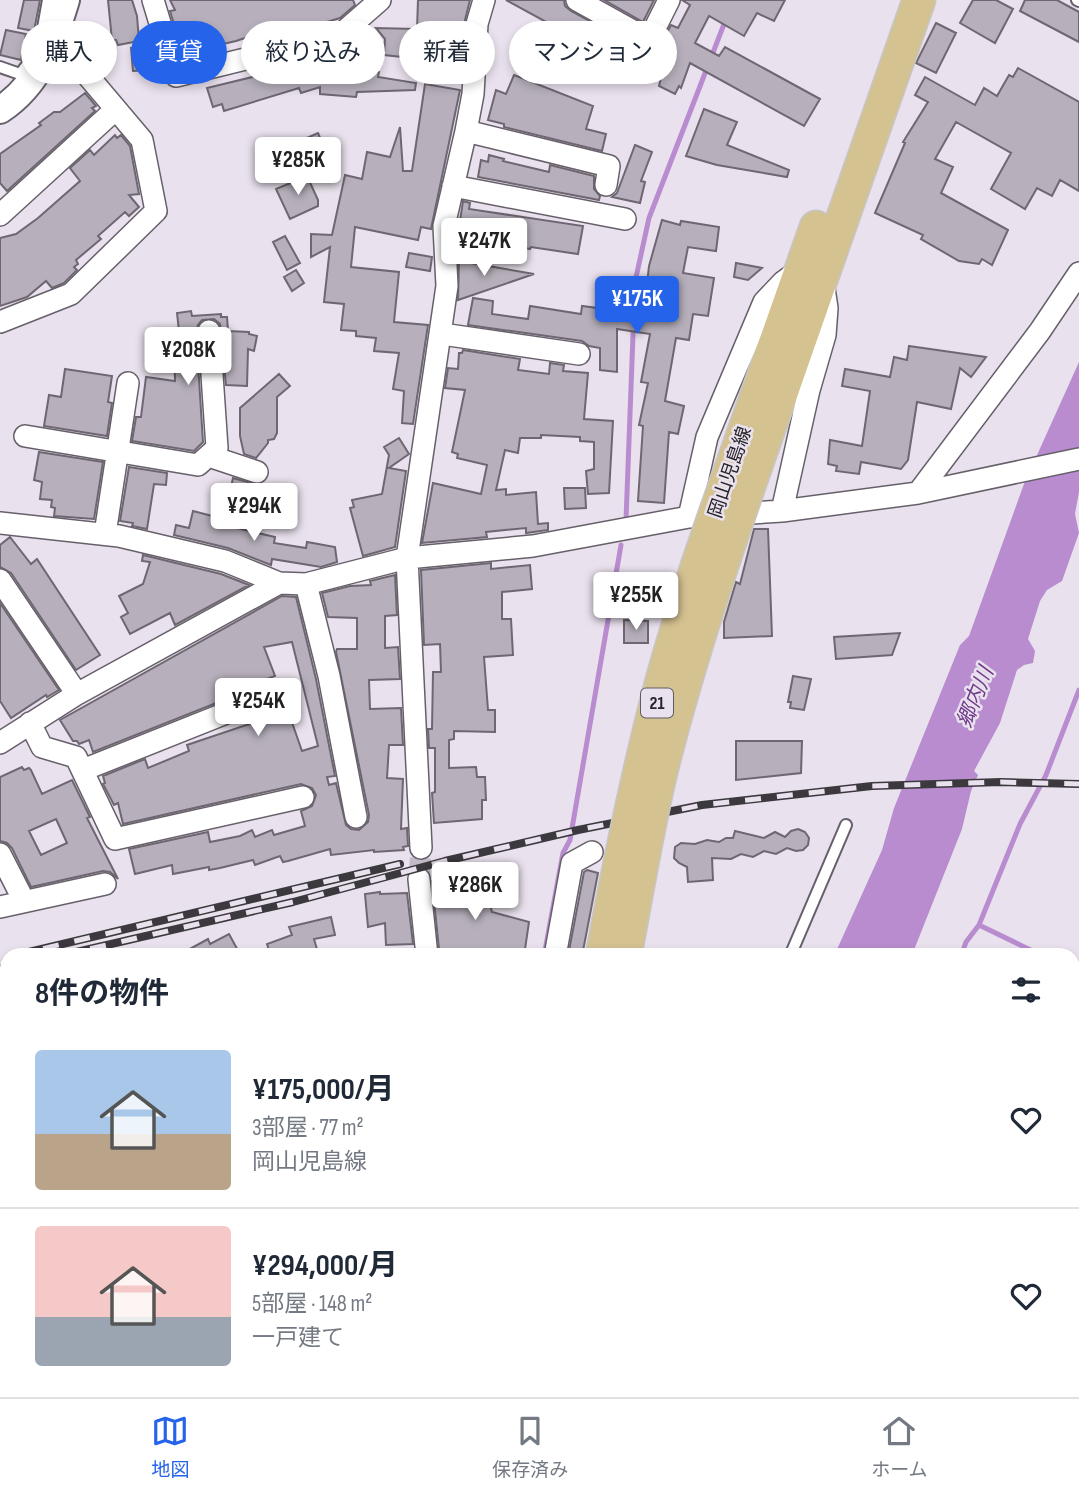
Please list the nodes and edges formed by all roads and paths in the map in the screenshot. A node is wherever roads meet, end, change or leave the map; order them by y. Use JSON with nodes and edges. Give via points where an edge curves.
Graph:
{"nodes":[{"id":1,"x":48,"y":0,"type":"edge"},
{"id":2,"x":66,"y":0,"type":"edge"},
{"id":3,"x":153,"y":0,"type":"edge"},
{"id":4,"x":380,"y":0,"type":"edge"},
{"id":5,"x":484,"y":0,"type":"edge"},
{"id":6,"x":577,"y":0,"type":"edge"},
{"id":7,"x":669,"y":0,"type":"edge"},
{"id":8,"x":897,"y":0,"type":"edge"},
{"id":9,"x":919,"y":0,"type":"edge"},
{"id":10,"x":60,"y":21,"type":"edge"},
{"id":11,"x":0,"y":67,"type":"edge"},
{"id":12,"x":27,"y":84,"type":"edge"},
{"id":13,"x":95,"y":84,"type":"edge"},
{"id":14,"x":116,"y":109,"type":"junction"},
{"id":15,"x":0,"y":110,"type":"edge"},
{"id":16,"x":466,"y":131,"type":"junction"},
{"id":17,"x":853,"y":156,"type":"junction"},
{"id":18,"x":606,"y":186,"type":"dead end"},
{"id":19,"x":453,"y":187,"type":"junction"},
{"id":20,"x":0,"y":215,"type":"edge"},
{"id":21,"x":625,"y":219,"type":"dead end"},
{"id":22,"x":812,"y":273,"type":"junction"},
{"id":23,"x":1079,"y":273,"type":"edge"},
{"id":24,"x":0,"y":321,"type":"edge"},
{"id":25,"x":209,"y":331,"type":"dead end"},
{"id":26,"x":442,"y":334,"type":"junction"},
{"id":27,"x":579,"y":354,"type":"dead end"},
{"id":28,"x":128,"y":383,"type":"dead end"},
{"id":29,"x":25,"y":436,"type":"dead end"},
{"id":30,"x":117,"y":452,"type":"junction"},
{"id":31,"x":209,"y":456,"type":"junction"},
{"id":32,"x":1079,"y":459,"type":"edge"},
{"id":33,"x":746,"y":460,"type":"junction"},
{"id":34,"x":257,"y":472,"type":"dead end"},
{"id":35,"x":918,"y":493,"type":"junction"},
{"id":36,"x":782,"y":511,"type":"junction"},
{"id":37,"x":689,"y":517,"type":"junction"},
{"id":38,"x":0,"y":523,"type":"edge"},
{"id":39,"x":105,"y":534,"type":"junction"},
{"id":40,"x":407,"y":558,"type":"junction"},
{"id":41,"x":0,"y":580,"type":"edge"},
{"id":42,"x":279,"y":583,"type":"junction"},
{"id":43,"x":306,"y":584,"type":"junction"},
{"id":44,"x":279,"y":692,"type":"dead end"},
{"id":45,"x":77,"y":694,"type":"junction"},
{"id":46,"x":30,"y":723,"type":"junction"},
{"id":47,"x":3,"y":734,"type":"edge"},
{"id":48,"x":83,"y":770,"type":"junction"},
{"id":49,"x":303,"y":797,"type":"dead end"},
{"id":50,"x":356,"y":817,"type":"dead end"},
{"id":51,"x":846,"y":825,"type":"dead end"},
{"id":52,"x":421,"y":848,"type":"tunnel mouth"},
{"id":53,"x":592,"y":852,"type":"dead end"},
{"id":54,"x":0,"y":854,"type":"edge"},
{"id":55,"x":419,"y":879,"type":"tunnel mouth"},
{"id":56,"x":105,"y":884,"type":"dead end"},
{"id":57,"x":24,"y":901,"type":"junction"},
{"id":58,"x":0,"y":907,"type":"edge"},
{"id":59,"x":426,"y":948,"type":"edge"},
{"id":60,"x":556,"y":948,"type":"edge"},
{"id":61,"x":603,"y":948,"type":"edge"},
{"id":62,"x":627,"y":948,"type":"edge"},
{"id":63,"x":793,"y":948,"type":"edge"}],
"edges":[{"from":1,"to":11,"type":"lane","via":[[35,53],[20,74]]},
{"from":2,"to":10,"type":"street"},
{"from":3,"to":4,"type":"street","via":[[176,76],[339,36]]},
{"from":5,"to":16,"type":"street","via":[[477,24]]},
{"from":6,"to":7,"type":"street","via":[[649,40]]},
{"from":8,"to":17,"type":"main road","name":"岡山児島線","number":"21"},
{"from":9,"to":17,"type":"main road","name":"岡山児島線","number":"21"},
{"from":12,"to":15,"type":"street"},
{"from":13,"to":14,"type":"street"},
{"from":14,"to":20,"type":"street"},
{"from":14,"to":24,"type":"street","via":[[142,140],[156,211],[71,294]]},
{"from":16,"to":18,"type":"street","via":[[609,166]]},
{"from":16,"to":19,"type":"street"},
{"from":17,"to":22,"type":"main road","name":"岡山児島線","number":"21"},
{"from":19,"to":21,"type":"street"},
{"from":19,"to":26,"type":"street","via":[[444,226],[447,286]]},
{"from":22,"to":33,"type":"main road","name":"岡山児島線","number":"21"},
{"from":22,"to":36,"type":"street","via":[[827,308],[825,335]]},
{"from":22,"to":37,"type":"street","via":[[783,282],[764,302],[707,437]]},
{"from":23,"to":35,"type":"street"},
{"from":25,"to":31,"type":"street","via":[[217,448]]},
{"from":26,"to":27,"type":"street"},
{"from":26,"to":40,"type":"street"},
{"from":28,"to":30,"type":"street"},
{"from":29,"to":30,"type":"street"},
{"from":30,"to":31,"type":"street","via":[[198,466]]},
{"from":30,"to":39,"type":"street"},
{"from":31,"to":34,"type":"street"},
{"from":32,"to":35,"type":"street"},
{"from":33,"to":61,"type":"main road","name":"岡山児島線","number":"21","bridge":true,"via":[[704,546],[662,680]]},
{"from":33,"to":62,"type":"main road","name":"岡山児島線","number":"21","bridge":true,"via":[[662,770]]},
{"from":35,"to":36,"type":"street"},
{"from":36,"to":37,"type":"street"},
{"from":37,"to":40,"type":"street","via":[[533,546]]},
{"from":38,"to":39,"type":"street"},
{"from":39,"to":42,"type":"street","via":[[225,561]]},
{"from":40,"to":43,"type":"street"},
{"from":40,"to":52,"type":"street"},
{"from":41,"to":45,"type":"street"},
{"from":42,"to":43,"type":"street"},
{"from":42,"to":45,"type":"street"},
{"from":43,"to":50,"type":"street"},
{"from":44,"to":48,"type":"street"},
{"from":45,"to":46,"type":"street"},
{"from":46,"to":47,"type":"street"},
{"from":46,"to":48,"type":"street","via":[[42,747],[76,757]]},
{"from":48,"to":49,"type":"street","via":[[115,839]]},
{"from":51,"to":63,"type":"lane"},
{"from":53,"to":60,"type":"street","via":[[572,863]]},
{"from":54,"to":57,"type":"street"},
{"from":55,"to":59,"type":"street"},
{"from":56,"to":57,"type":"street"},
{"from":57,"to":58,"type":"street"}]}
